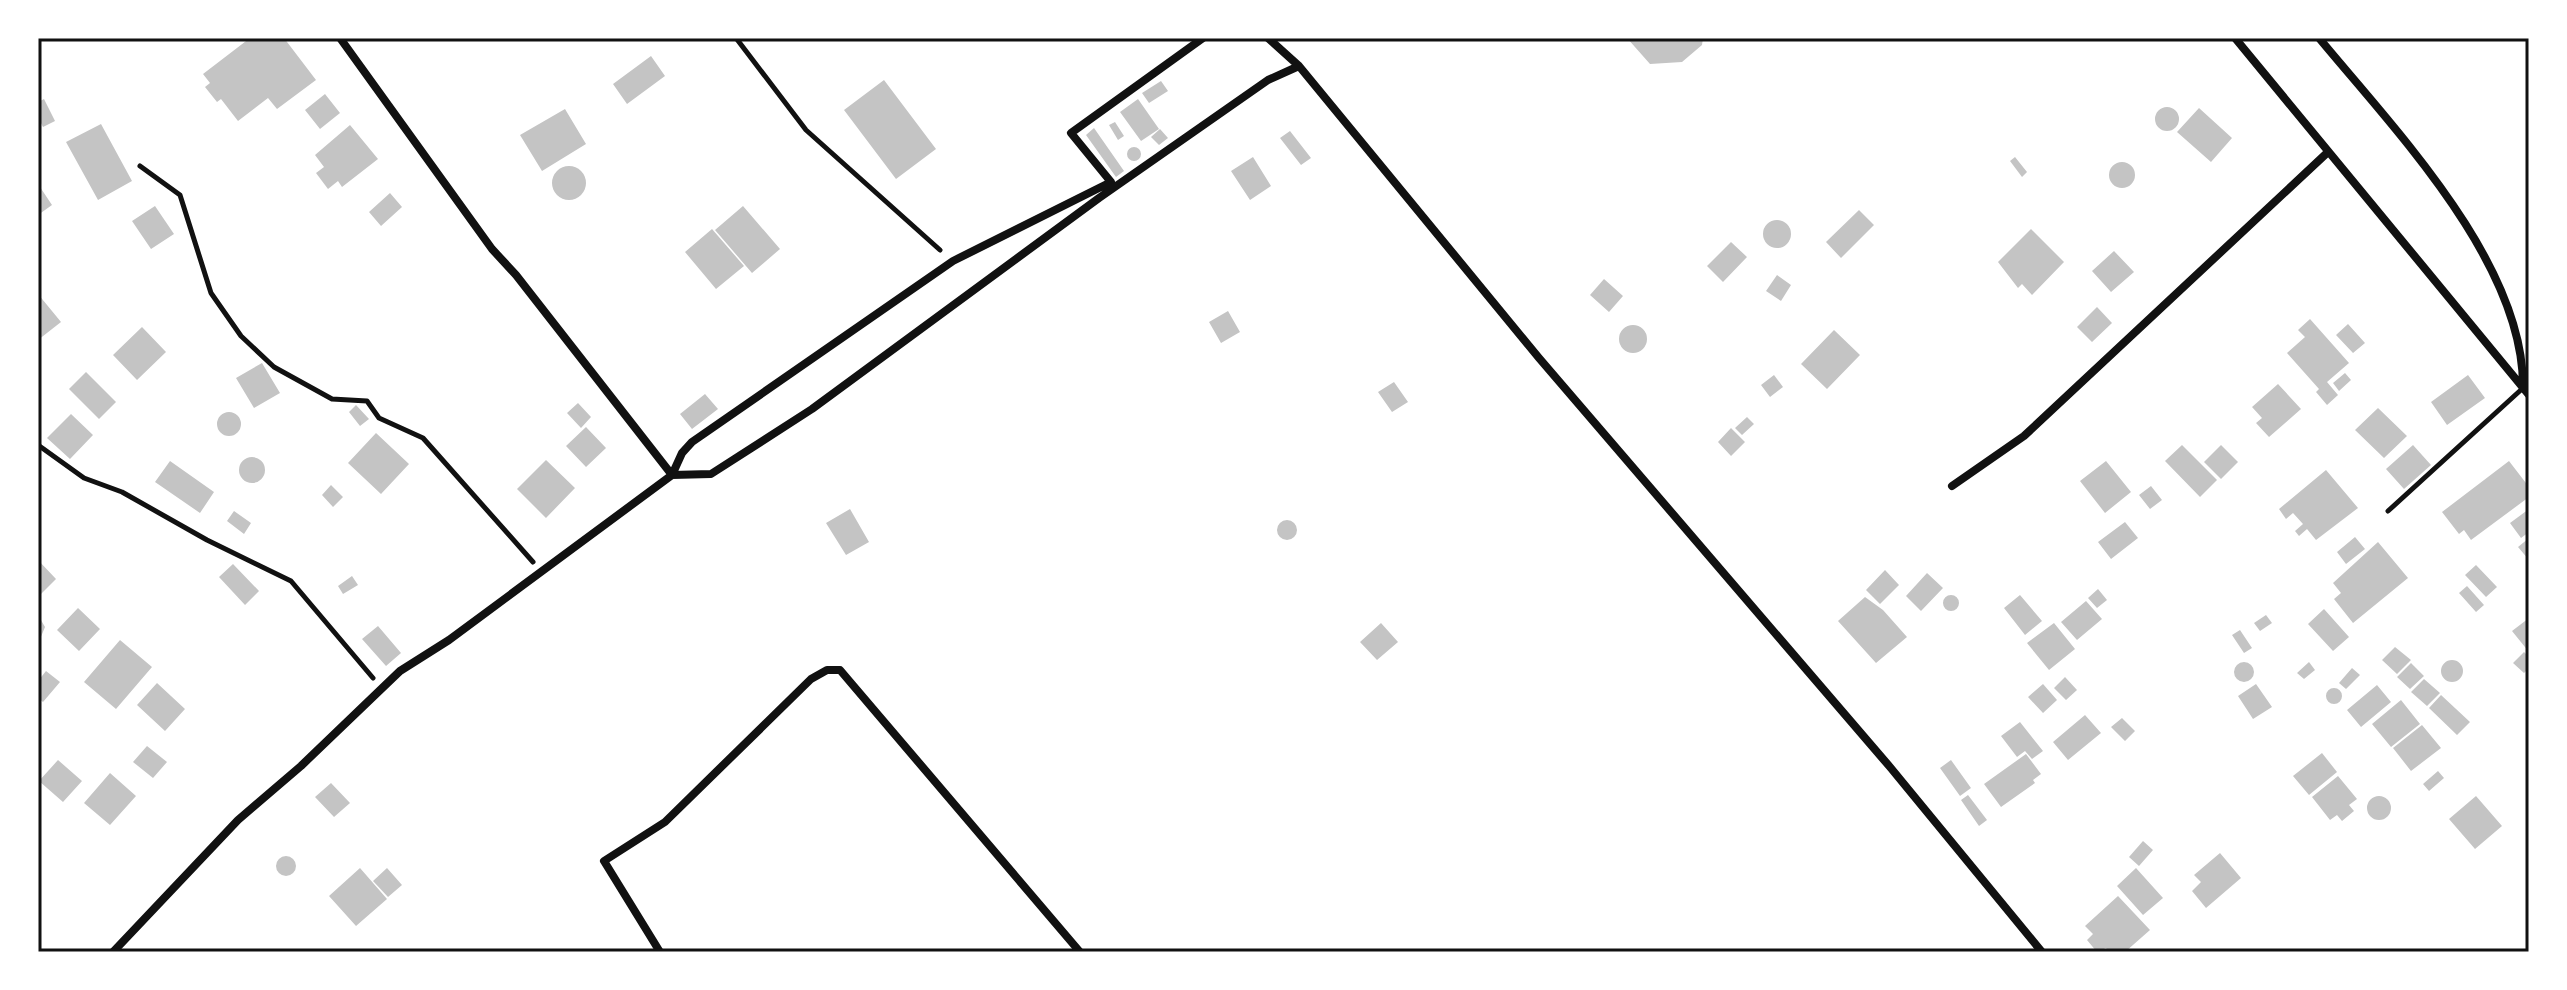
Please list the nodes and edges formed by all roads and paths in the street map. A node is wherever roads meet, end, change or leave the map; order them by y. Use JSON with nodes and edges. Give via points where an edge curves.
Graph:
{"nodes":[{"id":1,"x":340,"y":38,"type":"edge"},
{"id":2,"x":736,"y":38,"type":"edge"},
{"id":3,"x":1203,"y":38,"type":"edge"},
{"id":4,"x":2235,"y":38,"type":"edge"},
{"id":5,"x":2319,"y":38,"type":"edge"},
{"id":6,"x":1273,"y":39,"type":"edge"},
{"id":7,"x":1299,"y":66,"type":"junction"},
{"id":8,"x":2328,"y":152,"type":"junction"},
{"id":9,"x":140,"y":166,"type":"dead end"},
{"id":10,"x":953,"y":261,"type":"junction"},
{"id":11,"x":2526,"y":391,"type":"edge"},
{"id":12,"x":38,"y":445,"type":"edge"},
{"id":13,"x":672,"y":475,"type":"junction"},
{"id":14,"x":1952,"y":486,"type":"dead end"},
{"id":15,"x":2388,"y":511,"type":"dead end"},
{"id":16,"x":542,"y":572,"type":"junction"},
{"id":17,"x":382,"y":689,"type":"junction"},
{"id":18,"x":113,"y":952,"type":"edge"},
{"id":19,"x":660,"y":952,"type":"edge"},
{"id":20,"x":1080,"y":952,"type":"edge"},
{"id":21,"x":2042,"y":952,"type":"edge"}],
"edges":[{"from":1,"to":13,"type":"street","via":[[492,249]]},
{"from":2,"to":10,"type":"path","via":[[806,130]]},
{"from":3,"to":10,"type":"street","via":[[1071,133],[1111,182]]},
{"from":4,"to":8,"type":"street"},
{"from":5,"to":11,"type":"street","via":[[2478,239],[2511,318]]},
{"from":6,"to":7,"type":"street"},
{"from":7,"to":13,"type":"street","via":[[1258,87],[725,466],[711,474]]},
{"from":7,"to":21,"type":"street"},
{"from":8,"to":11,"type":"street"},
{"from":8,"to":14,"type":"street","via":[[2024,436]]},
{"from":9,"to":16,"type":"path","via":[[180,195],[211,293],[241,336],[274,367],[332,399],[367,401],[379,418],[423,438]]},
{"from":10,"to":13,"type":"street","via":[[692,442]]},
{"from":11,"to":15,"type":"lane"},
{"from":12,"to":17,"type":"path","via":[[84,478],[122,492],[291,581]]},
{"from":13,"to":16,"type":"street"},
{"from":16,"to":17,"type":"street"},
{"from":17,"to":18,"type":"street","via":[[238,820]]},
{"from":19,"to":20,"type":"street","via":[[604,861],[665,822],[811,679],[840,670]]}]}
